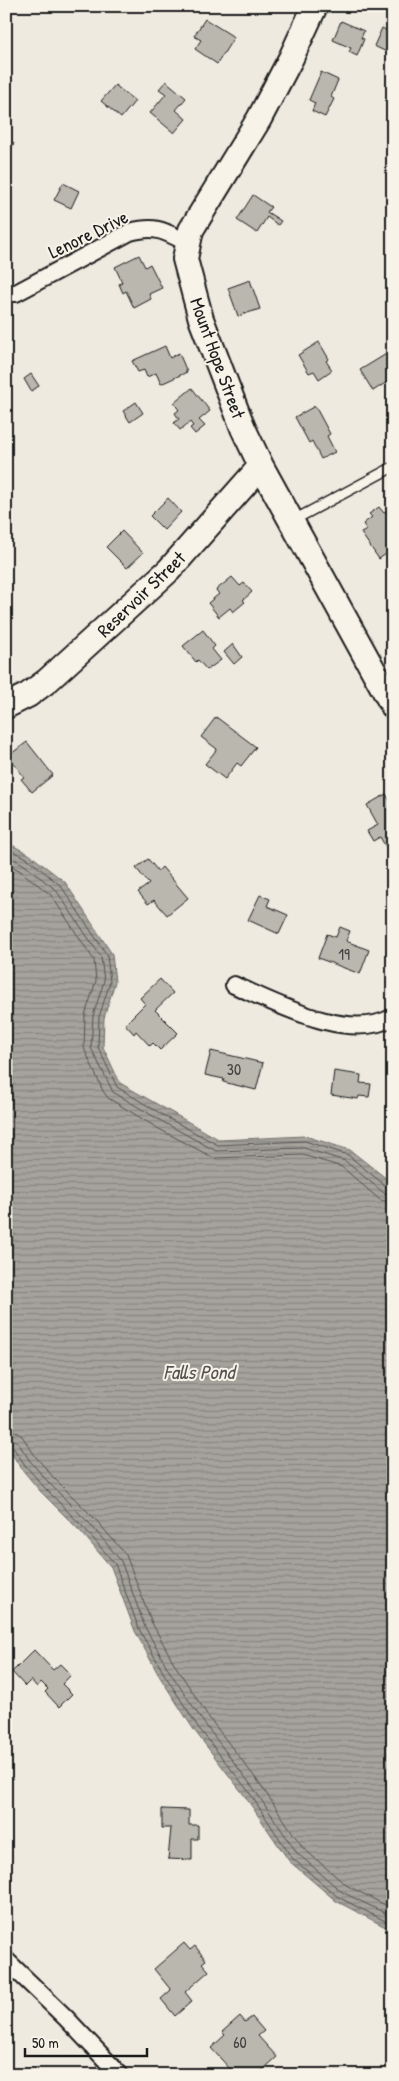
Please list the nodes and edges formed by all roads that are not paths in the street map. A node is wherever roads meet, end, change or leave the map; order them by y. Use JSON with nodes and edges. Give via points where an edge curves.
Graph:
{"nodes":[{"id":1,"x":315,"y":6,"type":"edge"},
{"id":2,"x":188,"y":243,"type":"junction"},
{"id":3,"x":6,"y":293,"type":"edge"},
{"id":4,"x":261,"y":466,"type":"junction"},
{"id":5,"x":393,"y":467,"type":"edge"},
{"id":6,"x":292,"y":521,"type":"junction"},
{"id":7,"x":6,"y":706,"type":"edge"},
{"id":8,"x":393,"y":706,"type":"edge"},
{"id":9,"x":234,"y":985,"type":"dead end"},
{"id":10,"x":393,"y":1017,"type":"edge"},
{"id":11,"x":6,"y":1960,"type":"edge"},
{"id":12,"x":120,"y":2075,"type":"edge"}],
"edges":[{"from":1,"to":2,"type":"street","name":"Mount Hope Street","via":[[259,119],[202,211]]},
{"from":2,"to":3,"type":"street","name":"Lenore Drive","via":[[164,231],[147,228],[130,232],[16,293]]},
{"from":2,"to":4,"type":"street","name":"Mount Hope Street","via":[[185,259],[201,319]]},
{"from":4,"to":6,"type":"street","name":"Mount Hope Street"},
{"from":4,"to":7,"type":"street","name":"Reservoir Street","via":[[162,576],[47,681]]},
{"from":5,"to":6,"type":"lane"},
{"from":6,"to":8,"type":"street","name":"Mount Hope Street"},
{"from":9,"to":10,"type":"street","via":[[334,1024],[363,1026]]},
{"from":11,"to":12,"type":"street"}]}
